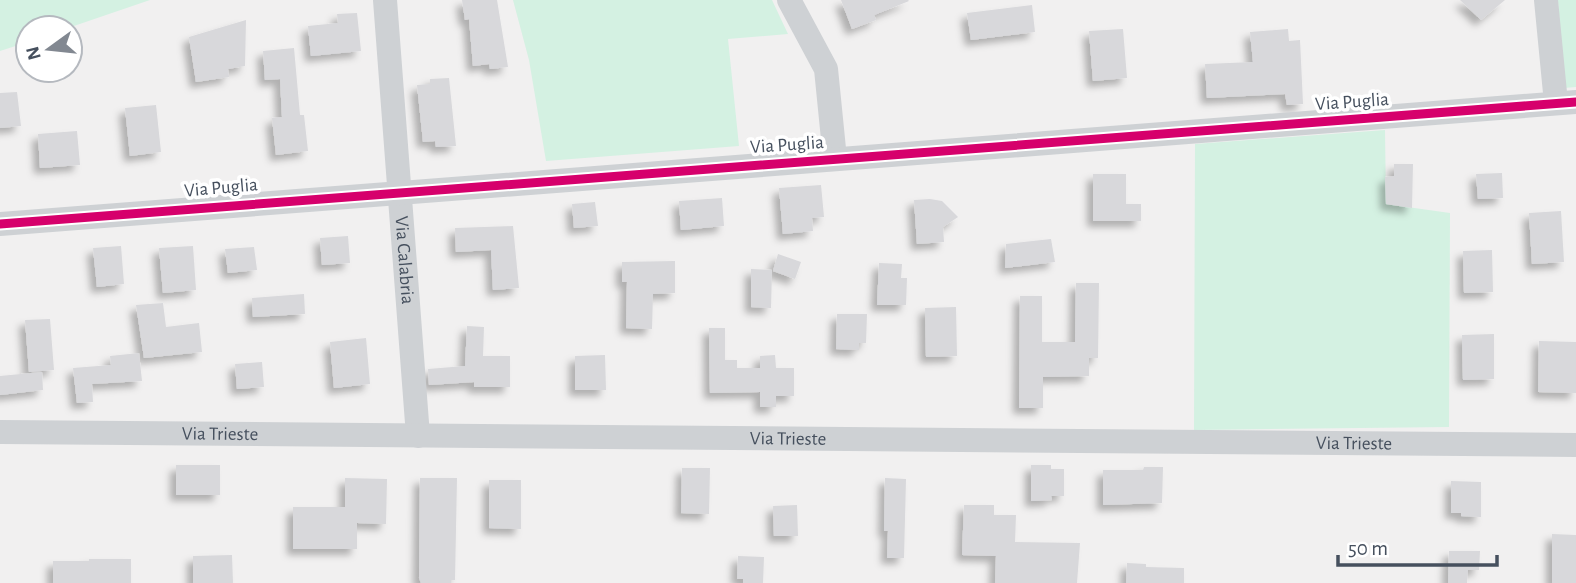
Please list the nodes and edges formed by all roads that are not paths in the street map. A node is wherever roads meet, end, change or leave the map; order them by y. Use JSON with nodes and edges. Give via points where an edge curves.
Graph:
{"nodes":[{"id":1,"x":385,"y":0,"type":"edge"},
{"id":2,"x":789,"y":0,"type":"edge"},
{"id":3,"x":1546,"y":0,"type":"edge"},
{"id":4,"x":1566,"y":103,"type":"edge"},
{"id":5,"x":835,"y":159,"type":"junction"},
{"id":6,"x":399,"y":192,"type":"junction"},
{"id":7,"x":0,"y":224,"type":"edge"},
{"id":8,"x":0,"y":432,"type":"edge"},
{"id":9,"x":418,"y":436,"type":"junction"},
{"id":10,"x":1576,"y":445,"type":"edge"}],
"edges":[{"from":1,"to":6,"type":"street","name":"Via Calabria"},
{"from":2,"to":5,"type":"street","via":[[826,69]]},
{"from":3,"to":4,"type":"street"},
{"from":4,"to":5,"type":"street","name":"Via Puglia"},
{"from":5,"to":6,"type":"street","name":"Via Puglia"},
{"from":6,"to":7,"type":"street","name":"Via Puglia"},
{"from":6,"to":9,"type":"street","name":"Via Calabria"},
{"from":8,"to":9,"type":"street","name":"Via Trieste"},
{"from":9,"to":10,"type":"street","name":"Via Trieste"}]}
